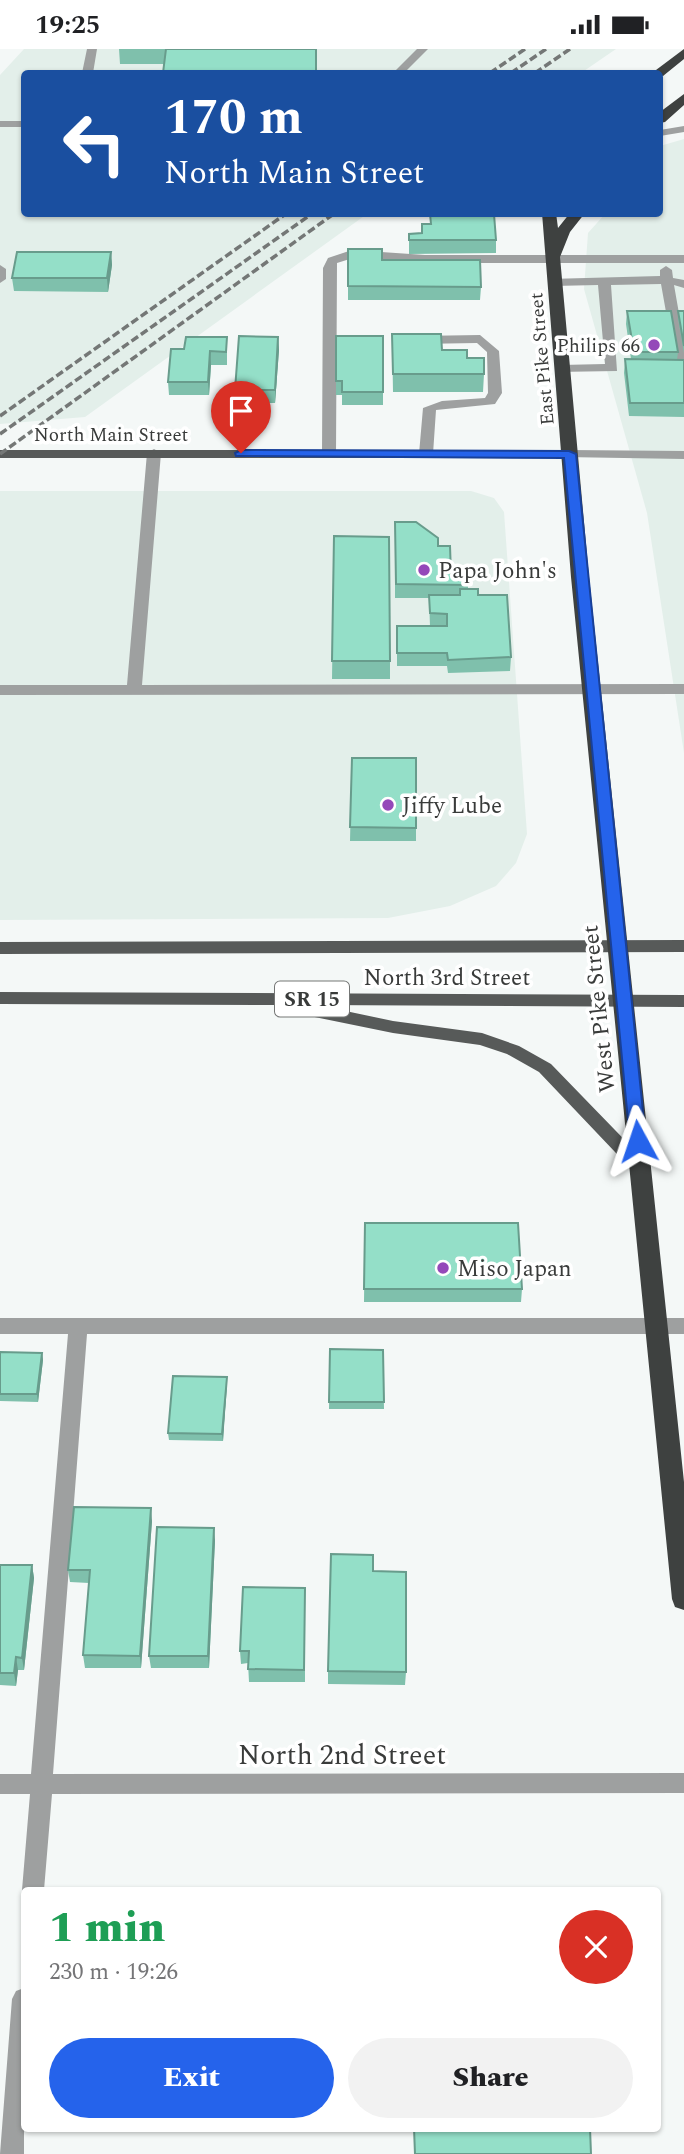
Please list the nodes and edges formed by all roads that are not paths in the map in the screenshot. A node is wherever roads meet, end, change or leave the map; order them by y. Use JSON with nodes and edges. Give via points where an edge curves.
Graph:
{"nodes":[{"id":1,"x":92,"y":49,"type":"edge"},
{"id":2,"x":423,"y":49,"type":"edge"},
{"id":3,"x":684,"y":53,"type":"edge"},
{"id":4,"x":88,"y":70,"type":"edge"},
{"id":5,"x":401,"y":70,"type":"edge"},
{"id":6,"x":662,"y":70,"type":"edge"},
{"id":7,"x":684,"y":98,"type":"edge"},
{"id":8,"x":663,"y":116,"type":"edge"},
{"id":9,"x":0,"y":124,"type":"edge"},
{"id":10,"x":21,"y":124,"type":"edge"},
{"id":11,"x":684,"y":129,"type":"edge"},
{"id":12,"x":663,"y":132,"type":"edge"},
{"id":13,"x":549,"y":217,"type":"edge"},
{"id":14,"x":575,"y":217,"type":"edge"},
{"id":15,"x":684,"y":259,"type":"edge"},
{"id":16,"x":552,"y":260,"type":"junction"},
{"id":17,"x":664,"y":260,"type":"junction"},
{"id":18,"x":0,"y":269,"type":"edge"},
{"id":19,"x":0,"y":279,"type":"edge"},
{"id":20,"x":667,"y":280,"type":"junction"},
{"id":21,"x":604,"y":281,"type":"junction"},
{"id":22,"x":553,"y":282,"type":"junction"},
{"id":23,"x":684,"y":284,"type":"edge"},
{"id":24,"x":411,"y":340,"type":"edge"},
{"id":25,"x":561,"y":369,"type":"junction"},
{"id":26,"x":678,"y":369,"type":"edge"},
{"id":27,"x":153,"y":453,"type":"junction"},
{"id":28,"x":329,"y":453,"type":"junction"},
{"id":29,"x":426,"y":453,"type":"junction"},
{"id":30,"x":0,"y":454,"type":"edge"},
{"id":31,"x":569,"y":454,"type":"junction"},
{"id":32,"x":684,"y":455,"type":"edge"},
{"id":33,"x":134,"y":689,"type":"junction"},
{"id":34,"x":592,"y":689,"type":"junction"},
{"id":35,"x":684,"y":689,"type":"edge"},
{"id":36,"x":0,"y":690,"type":"edge"},
{"id":37,"x":618,"y":946,"type":"junction"},
{"id":38,"x":684,"y":946,"type":"edge"},
{"id":39,"x":0,"y":948,"type":"edge"},
{"id":40,"x":0,"y":998,"type":"edge"},
{"id":41,"x":257,"y":999,"type":"junction"},
{"id":42,"x":624,"y":1001,"type":"junction"},
{"id":43,"x":684,"y":1001,"type":"edge"},
{"id":44,"x":640,"y":1167,"type":"junction"},
{"id":45,"x":0,"y":1326,"type":"edge"},
{"id":46,"x":78,"y":1326,"type":"junction"},
{"id":47,"x":657,"y":1326,"type":"junction"},
{"id":48,"x":684,"y":1326,"type":"edge"},
{"id":49,"x":684,"y":1599,"type":"edge"},
{"id":50,"x":684,"y":1783,"type":"edge"},
{"id":51,"x":0,"y":1784,"type":"edge"},
{"id":52,"x":41,"y":1784,"type":"junction"},
{"id":53,"x":33,"y":1887,"type":"edge"},
{"id":54,"x":21,"y":2038,"type":"edge"},
{"id":55,"x":12,"y":2154,"type":"edge"}],
"edges":[{"from":1,"to":4,"type":"street"},
{"from":2,"to":5,"type":"street"},
{"from":3,"to":6,"type":"highway"},
{"from":7,"to":8,"type":"highway"},
{"from":9,"to":10,"type":"street"},
{"from":11,"to":12,"type":"street"},
{"from":13,"to":16,"type":"highway","name":"East Pike Street"},
{"from":14,"to":16,"type":"highway","name":"East Pike Street","via":[[563,231]]},
{"from":15,"to":17,"type":"street"},
{"from":16,"to":17,"type":"street"},
{"from":16,"to":22,"type":"highway","name":"East Pike Street"},
{"from":16,"to":28,"type":"street","via":[[400,259],[352,254],[332,261]]},
{"from":17,"to":20,"type":"street"},
{"from":18,"to":19,"type":"street"},
{"from":20,"to":21,"type":"street"},
{"from":20,"to":23,"type":"street"},
{"from":20,"to":26,"type":"street"},
{"from":21,"to":22,"type":"street"},
{"from":21,"to":25,"type":"street","via":[[619,368]]},
{"from":22,"to":25,"type":"highway","name":"East Pike Street"},
{"from":24,"to":29,"type":"street","via":[[480,339],[494,351],[495,393],[490,401],[430,408]]},
{"from":25,"to":31,"type":"highway","name":"East Pike Street"},
{"from":27,"to":28,"type":"main road","name":"North Main Street"},
{"from":27,"to":30,"type":"main road","name":"North Main Street"},
{"from":27,"to":33,"type":"street"},
{"from":28,"to":29,"type":"main road","name":"North Main Street"},
{"from":29,"to":31,"type":"main road","name":"North Main Street"},
{"from":31,"to":32,"type":"street","name":"North Main Street"},
{"from":31,"to":34,"type":"highway","name":"West Pike Street"},
{"from":33,"to":34,"type":"street"},
{"from":33,"to":36,"type":"street"},
{"from":34,"to":35,"type":"street"},
{"from":34,"to":37,"type":"highway","name":"West Pike Street"},
{"from":37,"to":38,"type":"main road","name":"North 3rd Street"},
{"from":37,"to":39,"type":"main road","name":"North 3rd Street"},
{"from":37,"to":42,"type":"highway","name":"West Pike Street"},
{"from":40,"to":41,"type":"main road","name":"North 3rd Street","number":"SR 15"},
{"from":41,"to":42,"type":"main road","name":"North 3rd Street","number":"SR 15"},
{"from":41,"to":44,"type":"main road","via":[[393,1027],[482,1039],[513,1049],[545,1068]]},
{"from":42,"to":43,"type":"main road","name":"North 3rd Street","number":"SR 15"},
{"from":42,"to":44,"type":"highway","name":"West Pike Street"},
{"from":44,"to":47,"type":"highway","name":"West Pike Street"},
{"from":45,"to":46,"type":"street"},
{"from":46,"to":47,"type":"street"},
{"from":46,"to":52,"type":"street"},
{"from":47,"to":48,"type":"street"},
{"from":47,"to":49,"type":"highway","name":"West Pike Street"},
{"from":50,"to":52,"type":"street","name":"North 2nd Street"},
{"from":51,"to":52,"type":"street","name":"North 2nd Street"},
{"from":52,"to":53,"type":"street"},
{"from":54,"to":55,"type":"street"}]}
